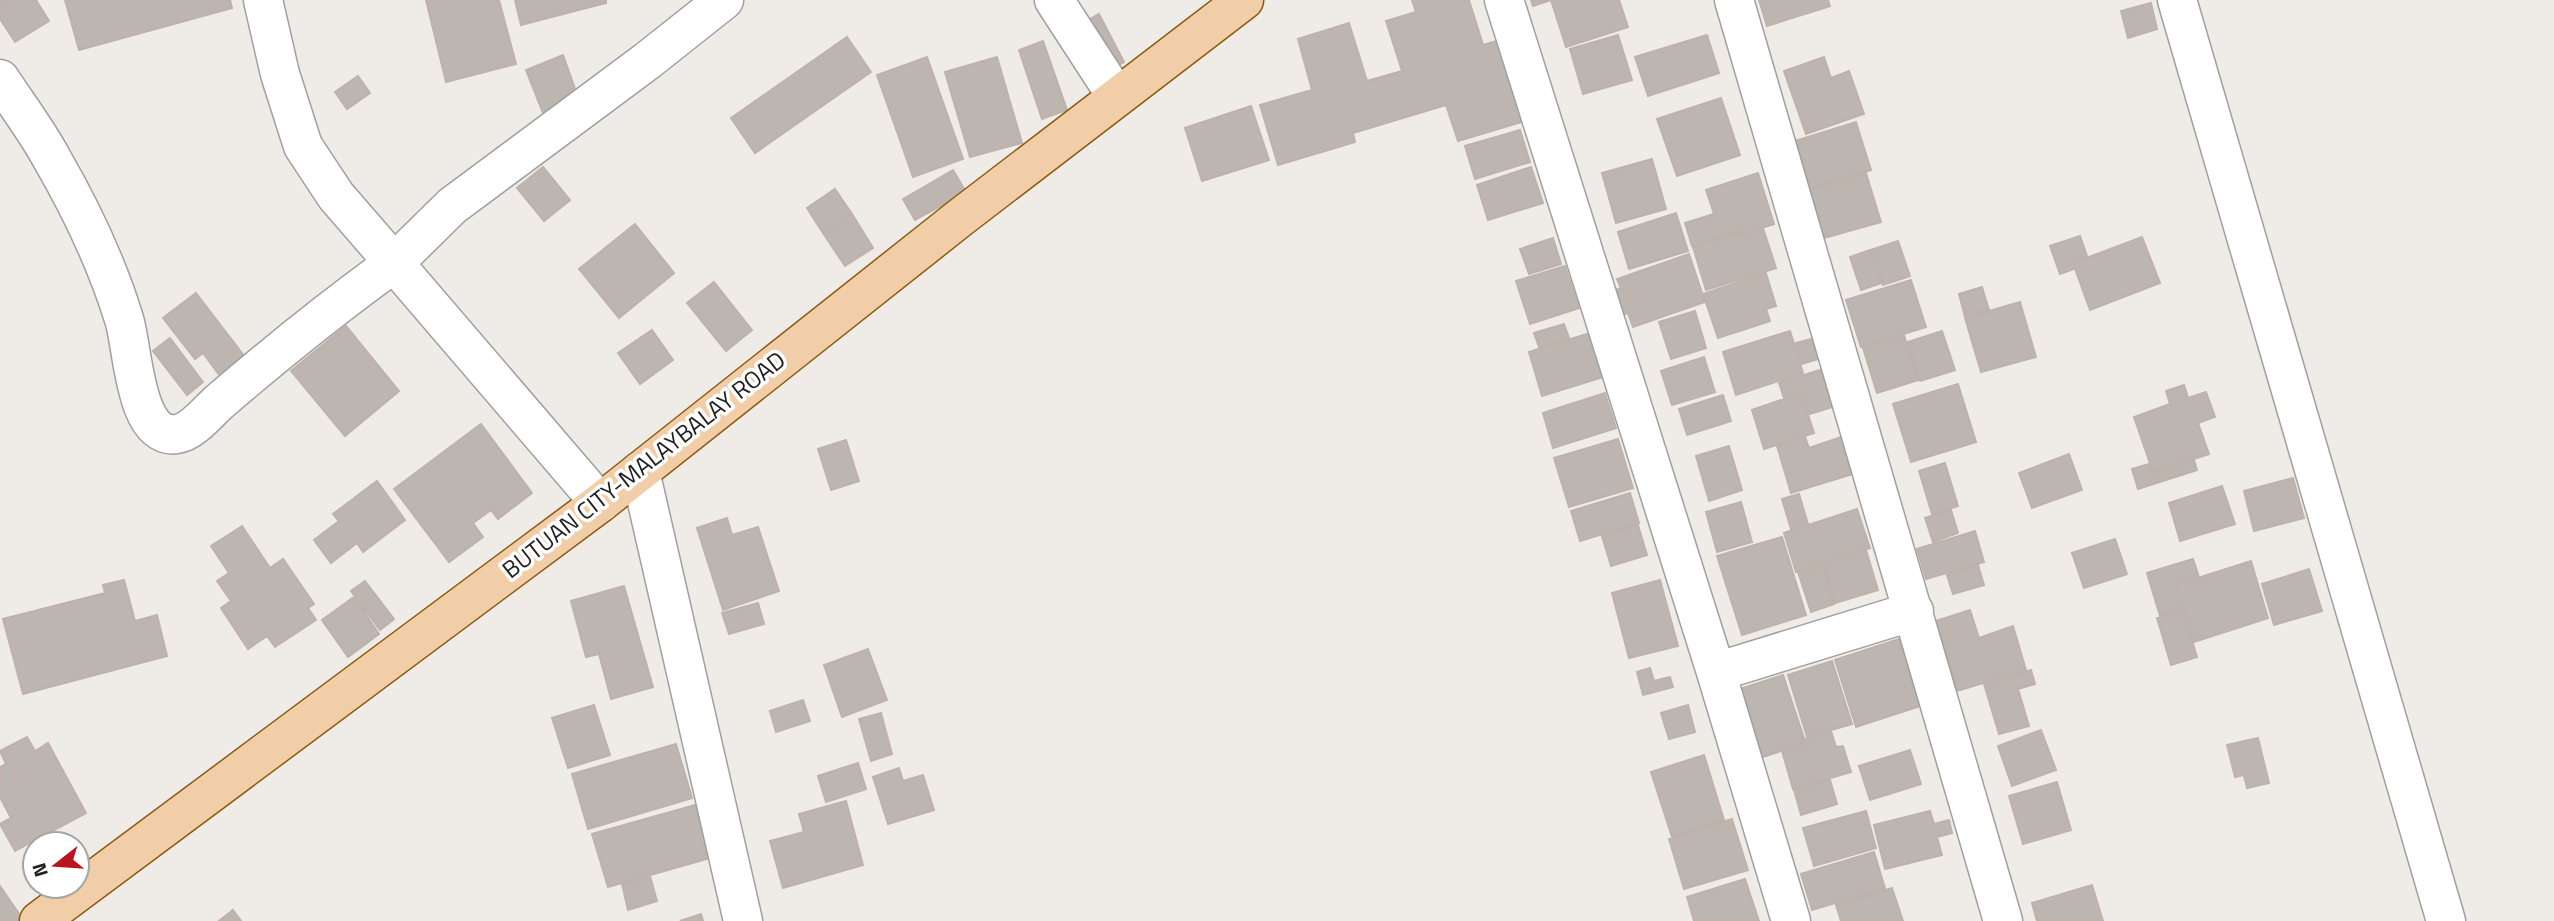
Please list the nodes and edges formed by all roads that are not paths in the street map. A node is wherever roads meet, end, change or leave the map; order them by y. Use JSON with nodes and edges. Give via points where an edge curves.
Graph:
{"nodes":[{"id":1,"x":264,"y":0,"type":"edge"},
{"id":2,"x":723,"y":0,"type":"edge"},
{"id":3,"x":1054,"y":0,"type":"edge"},
{"id":4,"x":1244,"y":0,"type":"edge"},
{"id":5,"x":1504,"y":0,"type":"edge"},
{"id":6,"x":1734,"y":0,"type":"edge"},
{"id":7,"x":2177,"y":0,"type":"edge"},
{"id":8,"x":0,"y":79,"type":"edge"},
{"id":9,"x":1116,"y":97,"type":"junction"},
{"id":10,"x":394,"y":263,"type":"junction"},
{"id":11,"x":640,"y":471,"type":"junction"},
{"id":12,"x":600,"y":503,"type":"junction"},
{"id":13,"x":1914,"y":611,"type":"junction"},
{"id":14,"x":1716,"y":671,"type":"junction"},
{"id":15,"x":39,"y":921,"type":"edge"},
{"id":16,"x":743,"y":921,"type":"edge"},
{"id":17,"x":1791,"y":921,"type":"edge"},
{"id":18,"x":2003,"y":921,"type":"edge"},
{"id":19,"x":2446,"y":921,"type":"edge"}],
"edges":[{"from":1,"to":10,"type":"street","via":[[280,74],[303,146],[336,196]]},
{"from":2,"to":10,"type":"street","via":[[453,206]]},
{"from":3,"to":9,"type":"street"},
{"from":4,"to":9,"type":"main road","name":"BUTUAN CITY-MALAYBALAY ROAD"},
{"from":5,"to":14,"type":"street"},
{"from":6,"to":13,"type":"street"},
{"from":7,"to":19,"type":"street"},
{"from":8,"to":10,"type":"street","via":[[52,158],[99,253],[127,328],[140,401],[146,415],[167,434],[185,431],[317,319]]},
{"from":9,"to":11,"type":"main road","name":"BUTUAN CITY-MALAYBALAY ROAD"},
{"from":10,"to":12,"type":"street"},
{"from":11,"to":12,"type":"main road","name":"BUTUAN CITY-MALAYBALAY ROAD"},
{"from":11,"to":16,"type":"street"},
{"from":12,"to":15,"type":"main road","name":"BUTUAN CITY-MALAYBALAY ROAD"},
{"from":13,"to":14,"type":"street"},
{"from":13,"to":18,"type":"street"},
{"from":14,"to":17,"type":"street"}]}
